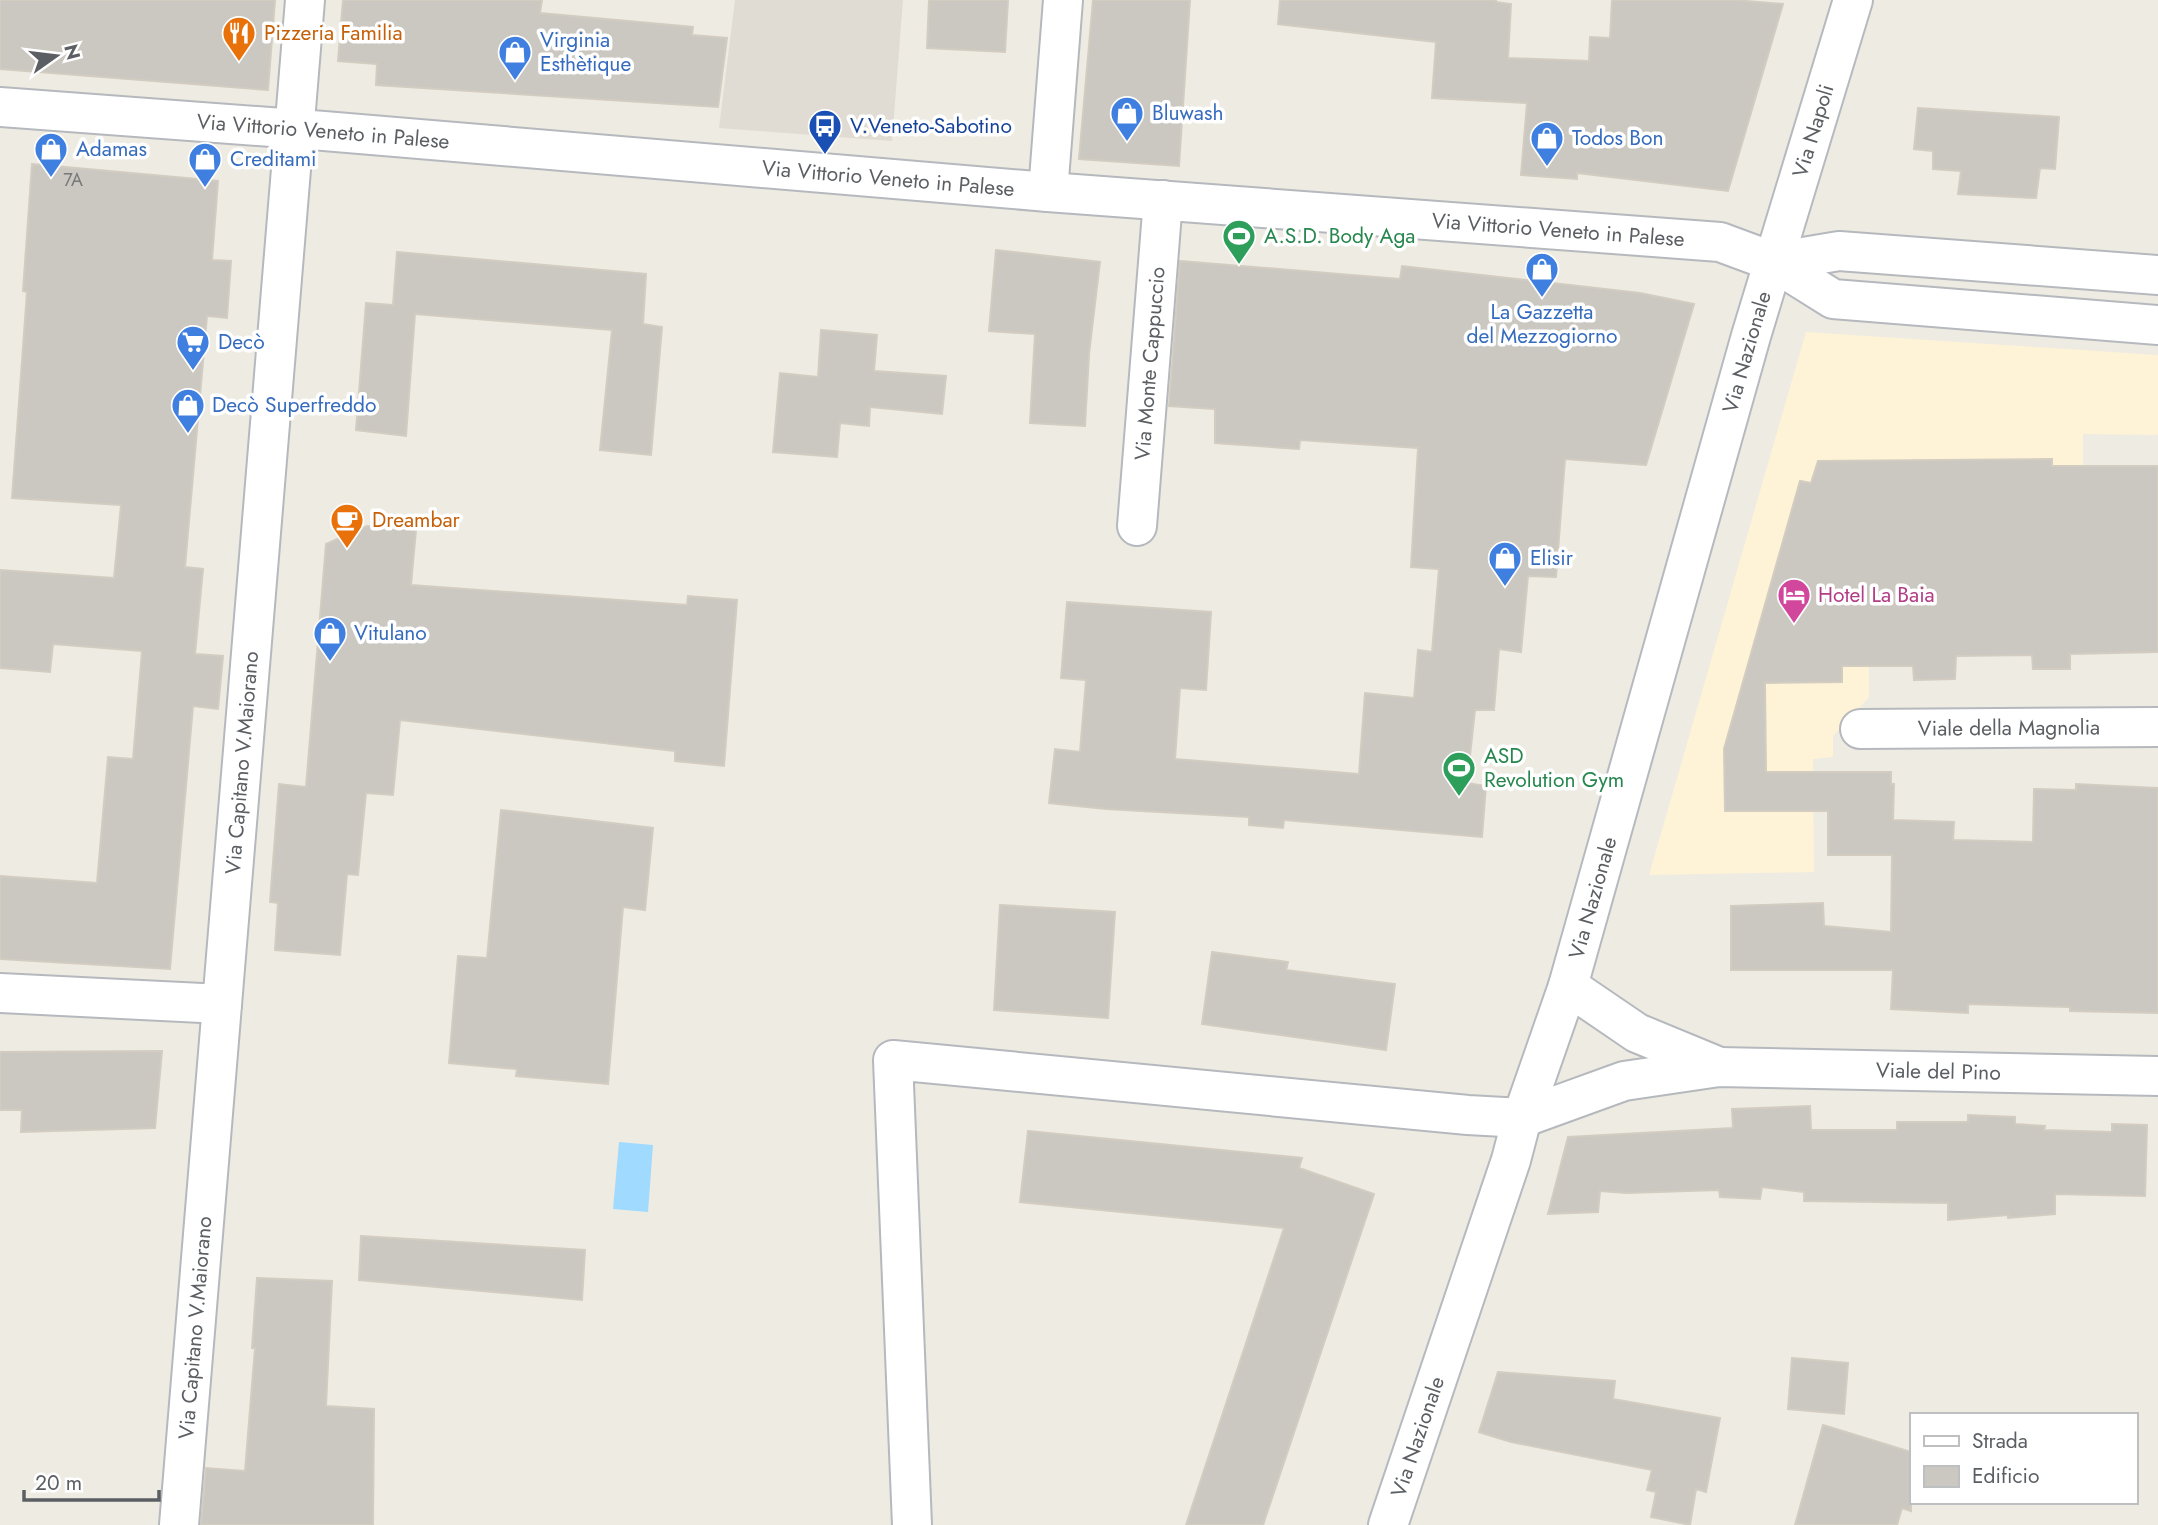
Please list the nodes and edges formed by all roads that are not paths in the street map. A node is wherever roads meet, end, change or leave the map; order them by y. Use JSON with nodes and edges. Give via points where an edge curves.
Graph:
{"nodes":[{"id":1,"x":305,"y":0,"type":"edge"},
{"id":2,"x":1063,"y":0,"type":"edge"},
{"id":3,"x":1853,"y":0,"type":"edge"},
{"id":4,"x":0,"y":107,"type":"edge"},
{"id":5,"x":295,"y":130,"type":"junction"},
{"id":6,"x":1048,"y":192,"type":"junction"},
{"id":7,"x":1163,"y":200,"type":"junction"},
{"id":8,"x":1774,"y":262,"type":"junction"},
{"id":9,"x":2158,"y":275,"type":"edge"},
{"id":10,"x":2158,"y":325,"type":"edge"},
{"id":11,"x":1137,"y":526,"type":"dead end"},
{"id":12,"x":2158,"y":727,"type":"edge"},
{"id":13,"x":1860,"y":729,"type":"dead end"},
{"id":14,"x":1568,"y":986,"type":"junction"},
{"id":15,"x":0,"y":993,"type":"edge"},
{"id":16,"x":222,"y":1004,"type":"junction"},
{"id":17,"x":1719,"y":1067,"type":"junction"},
{"id":18,"x":2158,"y":1076,"type":"edge"},
{"id":19,"x":1522,"y":1118,"type":"junction"},
{"id":20,"x":179,"y":1525,"type":"edge"},
{"id":21,"x":912,"y":1525,"type":"edge"},
{"id":22,"x":1388,"y":1525,"type":"edge"}],
"edges":[{"from":1,"to":5,"type":"street","name":"Via Capitano V.Maiorano"},
{"from":2,"to":6,"type":"street"},
{"from":3,"to":8,"type":"street","name":"Via Napoli"},
{"from":4,"to":5,"type":"street","name":"Via Vittorio Veneto in Palese"},
{"from":5,"to":6,"type":"street","name":"Via Vittorio Veneto in Palese"},
{"from":5,"to":16,"type":"street","name":"Via Capitano V.Maiorano"},
{"from":6,"to":7,"type":"street","name":"Via Vittorio Veneto in Palese"},
{"from":7,"to":8,"type":"street","name":"Via Vittorio Veneto in Palese","via":[[1720,242]]},
{"from":7,"to":11,"type":"street","name":"Via Monte Cappuccio"},
{"from":8,"to":9,"type":"street","name":"Via Vittorio Veneto in Palese","via":[[1839,251]]},
{"from":8,"to":10,"type":"street","name":"Via Vittorio Veneto in Palese","via":[[1833,299]]},
{"from":8,"to":14,"type":"street","name":"Via Nazionale"},
{"from":12,"to":13,"type":"street","name":"Viale della Magnolia"},
{"from":14,"to":17,"type":"street","name":"Viale del Pino","via":[[1637,1033]]},
{"from":14,"to":19,"type":"street","name":"Via Nazionale"},
{"from":15,"to":16,"type":"street"},
{"from":16,"to":20,"type":"street","name":"Via Capitano V.Maiorano"},
{"from":17,"to":18,"type":"street","name":"Viale del Pino"},
{"from":17,"to":19,"type":"street","name":"Viale del Pino","via":[[1624,1081]]},
{"from":19,"to":21,"type":"street","via":[[893,1060]]},
{"from":19,"to":22,"type":"street","name":"Via Nazionale"}]}
